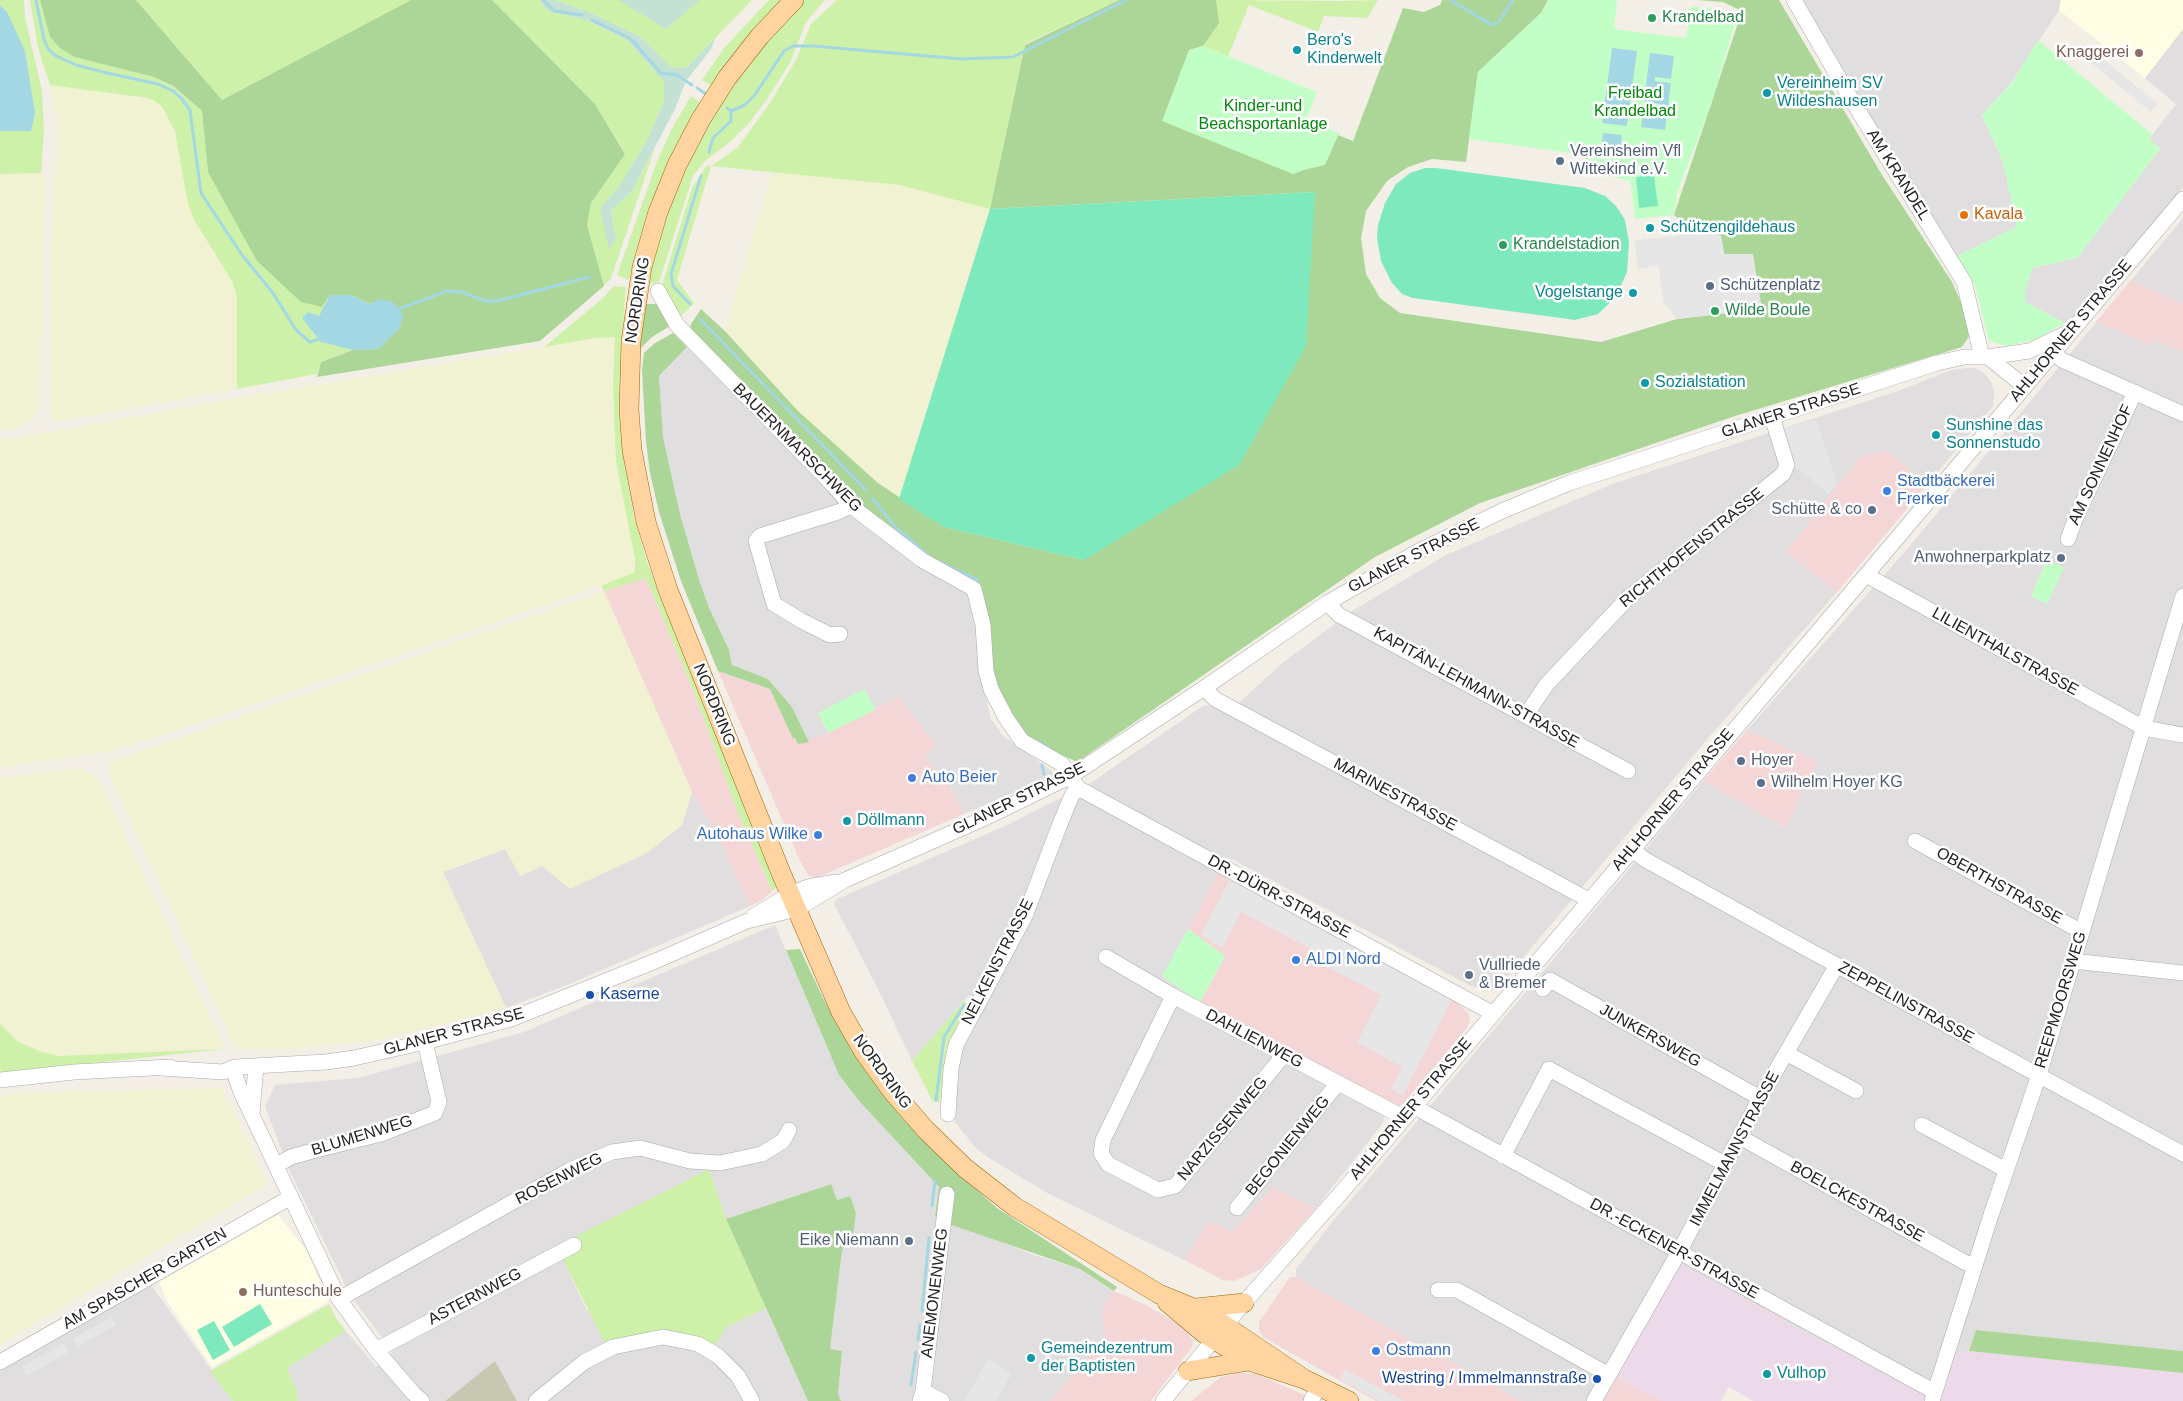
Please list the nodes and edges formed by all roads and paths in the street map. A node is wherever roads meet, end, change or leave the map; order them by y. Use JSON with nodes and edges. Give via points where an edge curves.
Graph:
{"nodes":[{"id":1,"x":794,"y":0,"type":"edge"},
{"id":2,"x":1794,"y":0,"type":"edge"},
{"id":3,"x":2183,"y":199,"type":"edge"},
{"id":4,"x":658,"y":291,"type":"dead end"},
{"id":5,"x":2071,"y":331,"type":"junction"},
{"id":6,"x":2053,"y":352,"type":"junction"},
{"id":7,"x":1985,"y":357,"type":"junction"},
{"id":8,"x":2024,"y":386,"type":"junction"},
{"id":9,"x":2135,"y":392,"type":"junction"},
{"id":10,"x":2183,"y":414,"type":"edge"},
{"id":11,"x":1772,"y":417,"type":"junction"},
{"id":12,"x":851,"y":506,"type":"junction"},
{"id":13,"x":2068,"y":539,"type":"dead end"},
{"id":14,"x":1866,"y":575,"type":"junction"},
{"id":15,"x":2183,"y":596,"type":"edge"},
{"id":16,"x":1326,"y":603,"type":"junction"},
{"id":17,"x":840,"y":634,"type":"dead end"},
{"id":18,"x":1204,"y":688,"type":"junction"},
{"id":19,"x":1526,"y":715,"type":"junction"},
{"id":20,"x":2144,"y":728,"type":"junction"},
{"id":21,"x":2183,"y":735,"type":"edge"},
{"id":22,"x":1628,"y":771,"type":"dead end"},
{"id":23,"x":1075,"y":782,"type":"junction"},
{"id":24,"x":1915,"y":841,"type":"dead end"},
{"id":25,"x":1632,"y":849,"type":"junction"},
{"id":26,"x":1589,"y":900,"type":"junction"},
{"id":27,"x":793,"y":901,"type":"junction"},
{"id":28,"x":2082,"y":932,"type":"junction"},
{"id":29,"x":1106,"y":957,"type":"dead end"},
{"id":30,"x":2073,"y":961,"type":"junction"},
{"id":31,"x":1837,"y":965,"type":"junction"},
{"id":32,"x":2183,"y":973,"type":"edge"},
{"id":33,"x":1543,"y":990,"type":"dead end"},
{"id":34,"x":1173,"y":996,"type":"junction"},
{"id":35,"x":1492,"y":1013,"type":"junction"},
{"id":36,"x":425,"y":1042,"type":"junction"},
{"id":37,"x":1786,"y":1053,"type":"junction"},
{"id":38,"x":1284,"y":1055,"type":"junction"},
{"id":39,"x":256,"y":1066,"type":"junction"},
{"id":40,"x":235,"y":1068,"type":"junction"},
{"id":41,"x":2038,"y":1075,"type":"junction"},
{"id":42,"x":0,"y":1080,"type":"edge"},
{"id":43,"x":1338,"y":1083,"type":"junction"},
{"id":44,"x":1856,"y":1090,"type":"dead end"},
{"id":45,"x":1760,"y":1098,"type":"junction"},
{"id":46,"x":1408,"y":1112,"type":"junction"},
{"id":47,"x":252,"y":1114,"type":"junction"},
{"id":48,"x":948,"y":1114,"type":"dead end"},
{"id":49,"x":1922,"y":1125,"type":"dead end"},
{"id":50,"x":789,"y":1130,"type":"dead end"},
{"id":51,"x":1740,"y":1137,"type":"junction"},
{"id":52,"x":2183,"y":1154,"type":"edge"},
{"id":53,"x":1503,"y":1156,"type":"junction"},
{"id":54,"x":1725,"y":1164,"type":"junction"},
{"id":55,"x":277,"y":1165,"type":"junction"},
{"id":56,"x":2006,"y":1170,"type":"junction"},
{"id":57,"x":948,"y":1194,"type":"dead end"},
{"id":58,"x":291,"y":1197,"type":"junction"},
{"id":59,"x":1237,"y":1208,"type":"dead end"},
{"id":60,"x":574,"y":1245,"type":"dead end"},
{"id":61,"x":1679,"y":1252,"type":"junction"},
{"id":62,"x":1975,"y":1265,"type":"junction"},
{"id":63,"x":1438,"y":1290,"type":"dead end"},
{"id":64,"x":1159,"y":1294,"type":"junction"},
{"id":65,"x":339,"y":1299,"type":"junction"},
{"id":66,"x":1244,"y":1303,"type":"junction"},
{"id":67,"x":1196,"y":1308,"type":"junction"},
{"id":68,"x":1219,"y":1333,"type":"junction"},
{"id":69,"x":376,"y":1350,"type":"junction"},
{"id":70,"x":1249,"y":1361,"type":"junction"},
{"id":71,"x":0,"y":1362,"type":"edge"},
{"id":72,"x":1188,"y":1371,"type":"junction"},
{"id":73,"x":1609,"y":1375,"type":"junction"},
{"id":74,"x":1311,"y":1389,"type":"edge"},
{"id":75,"x":922,"y":1396,"type":"edge"},
{"id":76,"x":417,"y":1397,"type":"edge"},
{"id":77,"x":1934,"y":1397,"type":"edge"},
{"id":78,"x":536,"y":1401,"type":"edge"},
{"id":79,"x":752,"y":1401,"type":"edge"},
{"id":80,"x":942,"y":1401,"type":"edge"},
{"id":81,"x":1163,"y":1401,"type":"edge"},
{"id":82,"x":1349,"y":1401,"type":"edge"},
{"id":83,"x":1594,"y":1401,"type":"edge"}],
"edges":[{"from":1,"to":27,"type":"main road","name":"NORDRING","via":[[726,78],[677,165],[658,212],[642,267],[634,308],[628,377],[628,410],[635,468],[646,522],[693,655]]},
{"from":2,"to":7,"type":"street","name":"AM KRANDEL","via":[[1964,282]]},
{"from":3,"to":5,"type":"street","name":"AHLHORNER STRASSE"},
{"from":4,"to":12,"type":"street","name":"BAUERNMARSCHWEG","via":[[677,325]]},
{"from":5,"to":6,"type":"street","name":"AHLHORNER STRASSE"},
{"from":5,"to":7,"type":"street","name":"GLANER STRASSE","via":[[2028,351]]},
{"from":6,"to":8,"type":"street","name":"AHLHORNER STRASSE"},
{"from":6,"to":9,"type":"street","via":[[2062,360]]},
{"from":7,"to":8,"type":"street"},
{"from":7,"to":11,"type":"street","name":"GLANER STRASSE","via":[[1937,363]]},
{"from":8,"to":14,"type":"street","name":"AHLHORNER STRASSE"},
{"from":9,"to":10,"type":"street"},
{"from":9,"to":13,"type":"street","name":"AM SONNENHOF"},
{"from":11,"to":16,"type":"street","name":"GLANER STRASSE","via":[[1569,483],[1419,551]]},
{"from":11,"to":19,"type":"street","name":"RICHTHOFENSTRASSE","via":[[1788,465],[1783,474],[1628,598],[1547,684]]},
{"from":12,"to":17,"type":"street","via":[[760,536],[756,541],[774,604],[830,635]]},
{"from":12,"to":23,"type":"street","name":"BAUERNMARSCHWEG","via":[[922,560],[974,589],[983,625],[986,671],[991,690],[1022,741],[1062,764]]},
{"from":14,"to":20,"type":"street","name":"LILIENTHALSTRASSE"},
{"from":14,"to":25,"type":"street","name":"AHLHORNER STRASSE"},
{"from":15,"to":20,"type":"street","name":"REEPMOORSWEG"},
{"from":16,"to":18,"type":"street","name":"GLANER STRASSE"},
{"from":16,"to":19,"type":"street","name":"KAPITÄN-LEHMANN-STRASSE","via":[[1339,615]]},
{"from":18,"to":23,"type":"street","name":"GLANER STRASSE"},
{"from":18,"to":26,"type":"street","name":"MARINESTRASSE","via":[[1215,699]]},
{"from":19,"to":22,"type":"street","name":"KAPITÄN-LEHMANN-STRASSE"},
{"from":20,"to":21,"type":"street","name":"LILIENTHALSTRASSE"},
{"from":20,"to":28,"type":"street","name":"REEPMOORSWEG"},
{"from":23,"to":27,"type":"street","name":"GLANER STRASSE","via":[[846,880],[808,887]]},
{"from":23,"to":35,"type":"street","name":"DR.-DÜRR-STRASSE"},
{"from":23,"to":48,"type":"street","name":"NELKENSTRASSE","via":[[1025,916],[956,1045]]},
{"from":24,"to":28,"type":"street","name":"OBERTHSTRASSE"},
{"from":25,"to":26,"type":"street","name":"AHLHORNER STRASSE"},
{"from":25,"to":31,"type":"street","name":"ZEPPELINSTRASSE","via":[[1644,859]]},
{"from":26,"to":35,"type":"street","name":"AHLHORNER STRASSE"},
{"from":27,"to":36,"type":"street","name":"GLANER STRASSE","via":[[511,1019]]},
{"from":27,"to":64,"type":"main road","name":"NORDRING","via":[[841,1012],[864,1052],[926,1130],[964,1168],[1015,1207]]},
{"from":28,"to":30,"type":"street","name":"REEPMOORSWEG"},
{"from":29,"to":34,"type":"street","name":"DAHLIENWEG"},
{"from":30,"to":32,"type":"street"},
{"from":30,"to":41,"type":"street","name":"REEPMOORSWEG"},
{"from":31,"to":37,"type":"street","name":"IMMELMANNSTRASSE"},
{"from":31,"to":41,"type":"street","name":"ZEPPELINSTRASSE"},
{"from":33,"to":45,"type":"street","name":"JUNKERSWEG","via":[[1550,980]]},
{"from":34,"to":38,"type":"street","name":"DAHLIENWEG"},
{"from":34,"to":38,"type":"street","name":"NARZISSENWEG","via":[[1103,1140],[1100,1153],[1108,1164],[1158,1190],[1175,1186]]},
{"from":35,"to":46,"type":"street","name":"AHLHORNER STRASSE"},
{"from":36,"to":39,"type":"street","name":"GLANER STRASSE","via":[[354,1058]]},
{"from":36,"to":55,"type":"street","name":"BLUMENWEG","via":[[439,1102],[435,1113],[381,1134],[299,1155]]},
{"from":37,"to":44,"type":"street","name":"IMMELMANNSTRASSE"},
{"from":37,"to":45,"type":"street","name":"IMMELMANNSTRASSE"},
{"from":38,"to":43,"type":"street","name":"DAHLIENWEG"},
{"from":39,"to":40,"type":"street","name":"GLANER STRASSE"},
{"from":39,"to":47,"type":"street"},
{"from":40,"to":42,"type":"street","name":"GLANER STRASSE","via":[[223,1072],[161,1068],[74,1072]]},
{"from":40,"to":47,"type":"street","via":[[236,1078]]},
{"from":41,"to":52,"type":"street","name":"ZEPPELINSTRASSE"},
{"from":41,"to":56,"type":"street","name":"REEPMOORSWEG"},
{"from":43,"to":46,"type":"street","name":"DAHLIENWEG"},
{"from":43,"to":59,"type":"street","name":"BEGONIENWEG"},
{"from":45,"to":51,"type":"street","name":"IMMELMANNSTRASSE"},
{"from":46,"to":53,"type":"street","name":"DR.-ECKENER-STRASSE"},
{"from":46,"to":66,"type":"street","name":"AHLHORNER STRASSE"},
{"from":47,"to":55,"type":"street"},
{"from":49,"to":56,"type":"street"},
{"from":50,"to":65,"type":"street","name":"ROSENWEG","via":[[784,1141],[762,1154],[720,1163],[690,1161],[640,1148],[612,1152],[570,1170]]},
{"from":51,"to":54,"type":"street","name":"IMMELMANNSTRASSE"},
{"from":51,"to":62,"type":"street","name":"BOELCKESTRASSE"},
{"from":53,"to":54,"type":"street","via":[[1549,1069]]},
{"from":53,"to":61,"type":"street","name":"DR.-ECKENER-STRASSE"},
{"from":54,"to":61,"type":"street","name":"IMMELMANNSTRASSE"},
{"from":55,"to":58,"type":"street"},
{"from":56,"to":62,"type":"street","name":"REEPMOORSWEG"},
{"from":57,"to":75,"type":"street","name":"ANEMONENWEG"},
{"from":58,"to":65,"type":"street"},
{"from":58,"to":71,"type":"street","name":"AM SPASCHER GARTEN"},
{"from":60,"to":69,"type":"street","name":"ASTERNWEG"},
{"from":61,"to":73,"type":"street","name":"IMMELMANNSTRASSE"},
{"from":61,"to":77,"type":"street","name":"DR.-ECKENER-STRASSE"},
{"from":62,"to":77,"type":"street","name":"REEPMOORSWEG"},
{"from":63,"to":73,"type":"street","via":[[1457,1290]]},
{"from":64,"to":67,"type":"main road","name":"NORDRING"},
{"from":64,"to":68,"type":"main road","name":"NORDRING"},
{"from":65,"to":69,"type":"street"},
{"from":66,"to":67,"type":"main road"},
{"from":66,"to":68,"type":"street","name":"AHLHORNER STRASSE"},
{"from":67,"to":68,"type":"main road","name":"NORDRING"},
{"from":68,"to":70,"type":"main road"},
{"from":68,"to":72,"type":"street","name":"AHLHORNER STRASSE"},
{"from":68,"to":74,"type":"main road"},
{"from":69,"to":76,"type":"street"},
{"from":70,"to":72,"type":"main road"},
{"from":70,"to":74,"type":"main road"},
{"from":72,"to":81,"type":"street","name":"AHLHORNER STRASSE"},
{"from":73,"to":83,"type":"street","name":"IMMELMANNSTRASSE"},
{"from":74,"to":82,"type":"main road"},
{"from":75,"to":80,"type":"street","name":"ANEMONENWEG"},
{"from":78,"to":79,"type":"street","via":[[584,1362],[613,1347],[662,1337],[698,1344],[718,1356],[738,1376]]}]}
